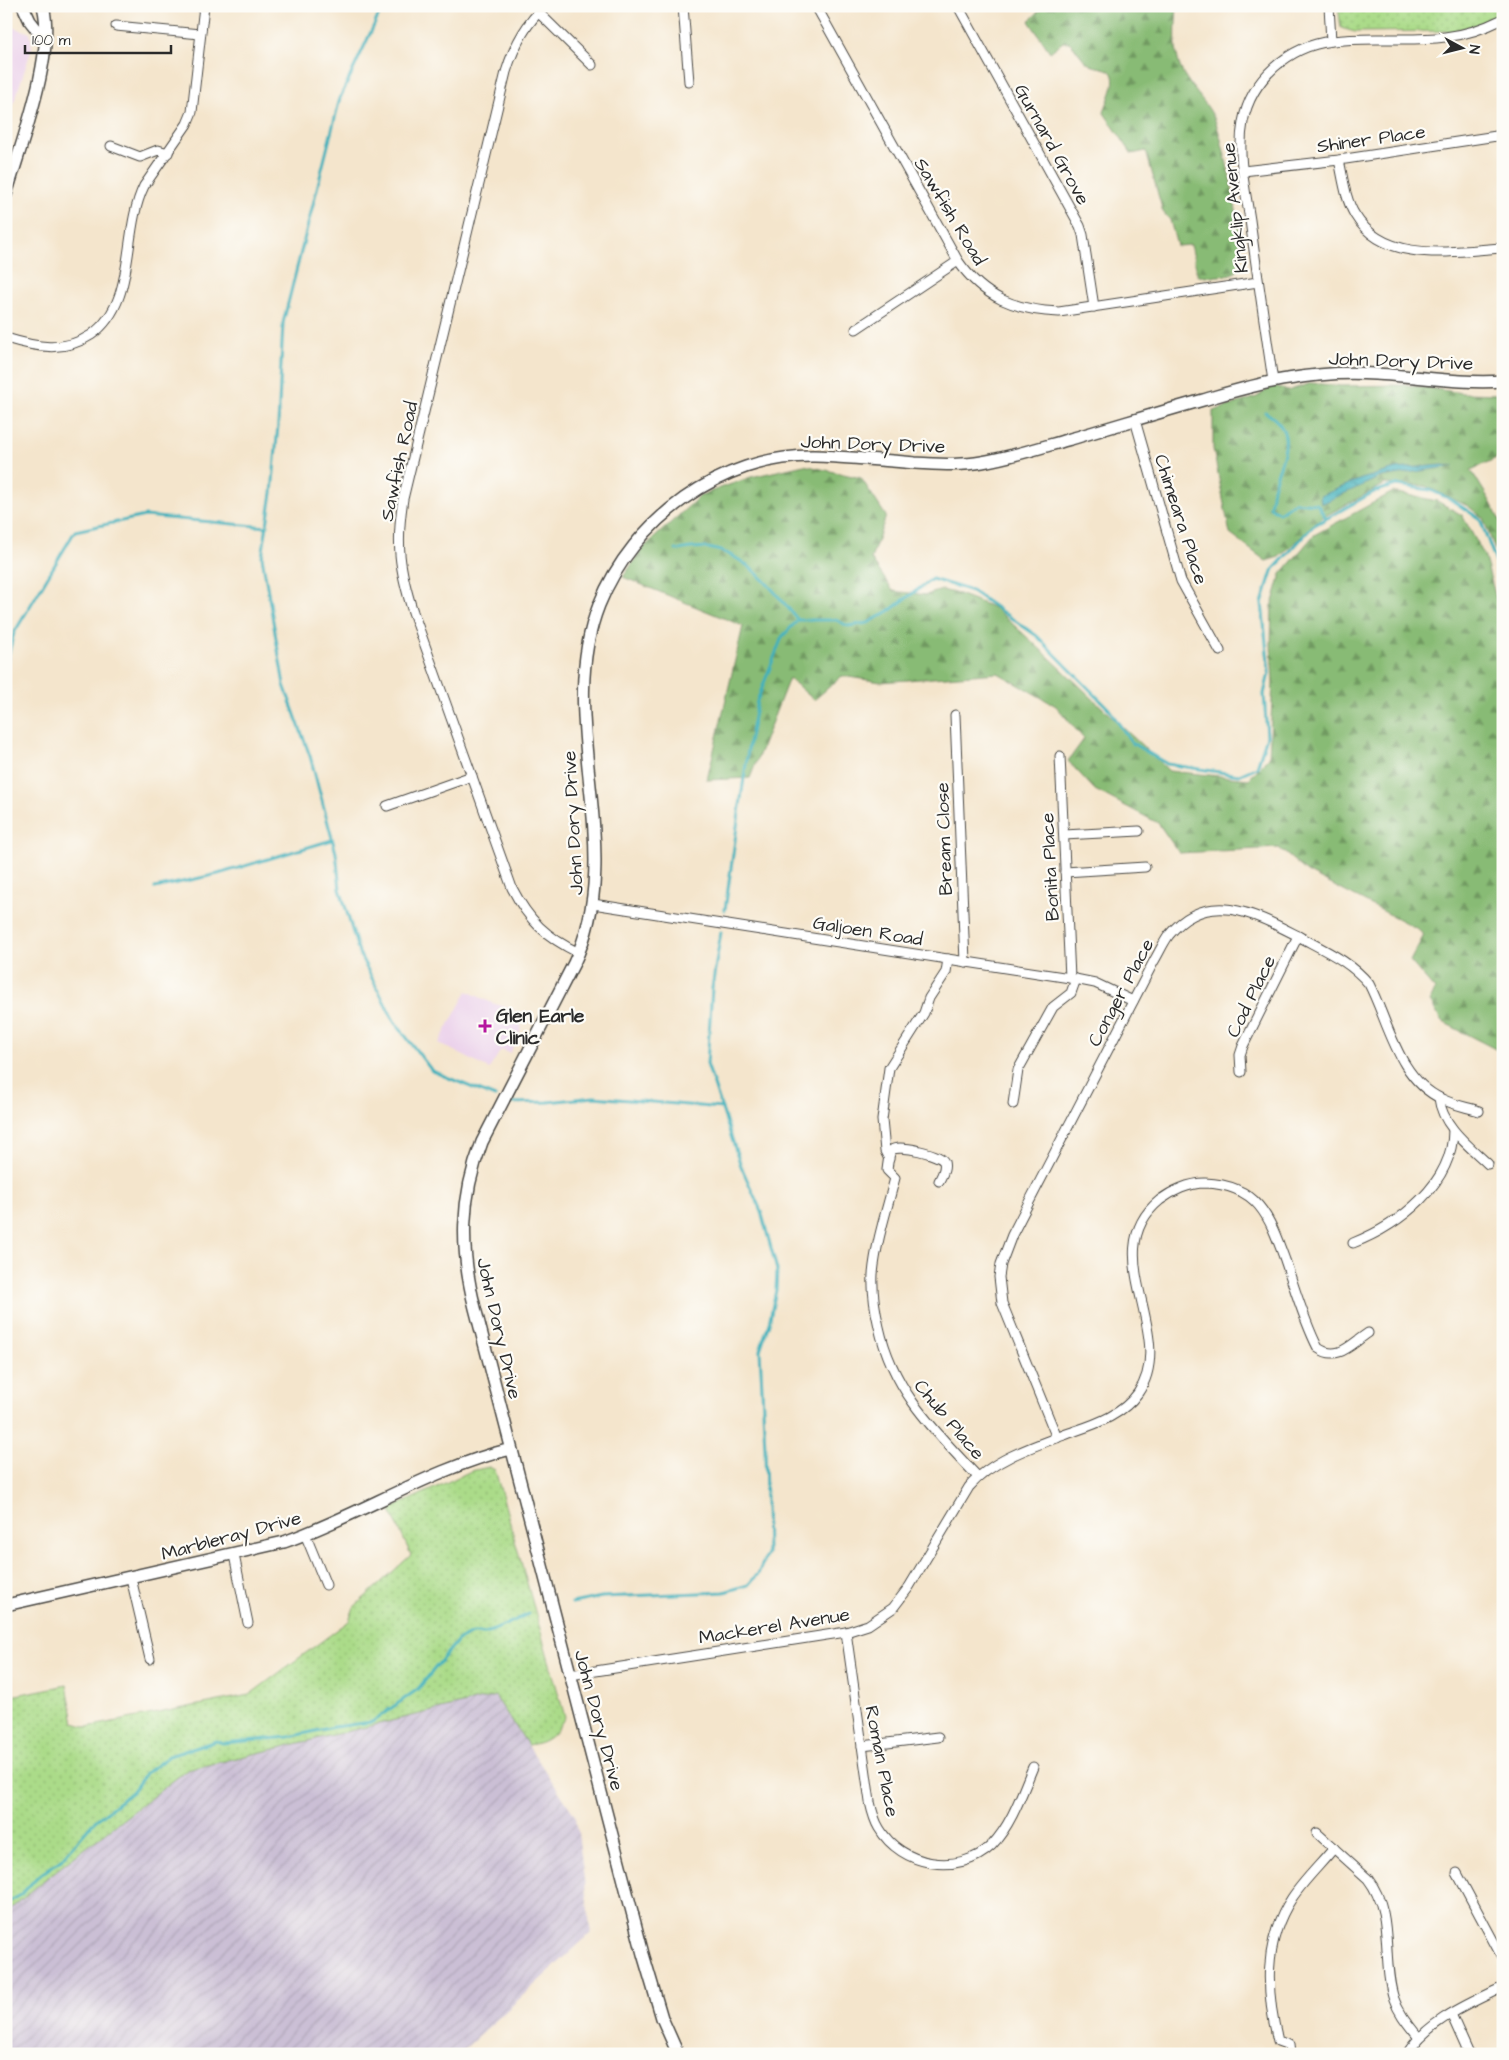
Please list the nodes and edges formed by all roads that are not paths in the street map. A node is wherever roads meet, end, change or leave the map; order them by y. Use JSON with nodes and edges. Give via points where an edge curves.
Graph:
{"nodes":[{"id":1,"x":23,"y":6,"type":"edge"},
{"id":2,"x":43,"y":6,"type":"edge"},
{"id":3,"x":204,"y":6,"type":"edge"},
{"id":4,"x":683,"y":6,"type":"edge"},
{"id":5,"x":816,"y":6,"type":"edge"},
{"id":6,"x":958,"y":6,"type":"edge"},
{"id":7,"x":1329,"y":6,"type":"edge"},
{"id":8,"x":542,"y":9,"type":"edge"},
{"id":9,"x":1503,"y":19,"type":"edge"},
{"id":10,"x":116,"y":26,"type":"dead end"},
{"id":11,"x":200,"y":34,"type":"junction"},
{"id":12,"x":45,"y":40,"type":"junction"},
{"id":13,"x":1332,"y":41,"type":"junction"},
{"id":14,"x":592,"y":65,"type":"dead end"},
{"id":15,"x":689,"y":82,"type":"dead end"},
{"id":16,"x":1503,"y":135,"type":"edge"},
{"id":17,"x":111,"y":146,"type":"dead end"},
{"id":18,"x":168,"y":153,"type":"junction"},
{"id":19,"x":1339,"y":160,"type":"junction"},
{"id":20,"x":1243,"y":171,"type":"junction"},
{"id":21,"x":6,"y":195,"type":"edge"},
{"id":22,"x":1503,"y":248,"type":"edge"},
{"id":23,"x":958,"y":262,"type":"junction"},
{"id":24,"x":1258,"y":282,"type":"junction"},
{"id":25,"x":1094,"y":307,"type":"junction"},
{"id":26,"x":856,"y":329,"type":"dead end"},
{"id":27,"x":6,"y":338,"type":"edge"},
{"id":28,"x":1273,"y":381,"type":"junction"},
{"id":29,"x":1503,"y":381,"type":"edge"},
{"id":30,"x":1135,"y":420,"type":"junction"},
{"id":31,"x":1220,"y":651,"type":"dead end"},
{"id":32,"x":955,"y":715,"type":"dead end"},
{"id":33,"x":1060,"y":756,"type":"dead end"},
{"id":34,"x":472,"y":776,"type":"junction"},
{"id":35,"x":387,"y":806,"type":"dead end"},
{"id":36,"x":1139,"y":831,"type":"dead end"},
{"id":37,"x":1064,"y":835,"type":"junction"},
{"id":38,"x":1144,"y":867,"type":"dead end"},
{"id":39,"x":1065,"y":872,"type":"junction"},
{"id":40,"x":593,"y":904,"type":"junction"},
{"id":41,"x":1298,"y":936,"type":"junction"},
{"id":42,"x":579,"y":953,"type":"junction"},
{"id":43,"x":948,"y":959,"type":"junction"},
{"id":44,"x":965,"y":962,"type":"junction"},
{"id":45,"x":1073,"y":978,"type":"junction"},
{"id":46,"x":1134,"y":1001,"type":"junction"},
{"id":47,"x":1241,"y":1072,"type":"dead end"},
{"id":48,"x":1439,"y":1098,"type":"junction"},
{"id":49,"x":1014,"y":1104,"type":"dead end"},
{"id":50,"x":1479,"y":1110,"type":"dead end"},
{"id":51,"x":1453,"y":1130,"type":"junction"},
{"id":52,"x":889,"y":1160,"type":"junction"},
{"id":53,"x":1488,"y":1164,"type":"dead end"},
{"id":54,"x":940,"y":1181,"type":"dead end"},
{"id":55,"x":1353,"y":1243,"type":"dead end"},
{"id":56,"x":1368,"y":1333,"type":"dead end"},
{"id":57,"x":1057,"y":1438,"type":"junction"},
{"id":58,"x":511,"y":1449,"type":"junction"},
{"id":59,"x":978,"y":1476,"type":"junction"},
{"id":60,"x":305,"y":1534,"type":"junction"},
{"id":61,"x":234,"y":1555,"type":"junction"},
{"id":62,"x":132,"y":1578,"type":"junction"},
{"id":63,"x":326,"y":1585,"type":"dead end"},
{"id":64,"x":6,"y":1605,"type":"edge"},
{"id":65,"x":248,"y":1623,"type":"dead end"},
{"id":66,"x":846,"y":1632,"type":"junction"},
{"id":67,"x":150,"y":1659,"type":"dead end"},
{"id":68,"x":570,"y":1675,"type":"junction"},
{"id":69,"x":938,"y":1737,"type":"dead end"},
{"id":70,"x":862,"y":1746,"type":"junction"},
{"id":71,"x":1034,"y":1767,"type":"dead end"},
{"id":72,"x":1317,"y":1833,"type":"dead end"},
{"id":73,"x":1334,"y":1848,"type":"junction"},
{"id":74,"x":1457,"y":1873,"type":"dead end"},
{"id":75,"x":1503,"y":1959,"type":"edge"},
{"id":76,"x":1503,"y":1987,"type":"edge"},
{"id":77,"x":1451,"y":2014,"type":"junction"},
{"id":78,"x":1419,"y":2038,"type":"junction"},
{"id":79,"x":678,"y":2054,"type":"edge"},
{"id":80,"x":1290,"y":2054,"type":"edge"},
{"id":81,"x":1407,"y":2054,"type":"edge"},
{"id":82,"x":1470,"y":2054,"type":"edge"}],
"edges":[{"from":1,"to":12,"type":"street"},
{"from":2,"to":12,"type":"street"},
{"from":3,"to":11,"type":"street"},
{"from":4,"to":15,"type":"street"},
{"from":5,"to":23,"type":"street","name":"Sawfish Road"},
{"from":6,"to":25,"type":"street","name":"Gurnard Grove","via":[[1080,226]]},
{"from":7,"to":13,"type":"street"},
{"from":8,"to":14,"type":"street"},
{"from":8,"to":34,"type":"street","name":"Sawfish Road","via":[[517,42],[506,72],[398,531],[403,579]]},
{"from":9,"to":13,"type":"street","name":"Kingklip Avenue","via":[[1445,38]]},
{"from":10,"to":11,"type":"street"},
{"from":11,"to":18,"type":"street","via":[[192,112],[188,124]]},
{"from":12,"to":21,"type":"street","via":[[42,70]]},
{"from":13,"to":20,"type":"street","name":"Kingklip Avenue","via":[[1286,58],[1262,81],[1244,121]]},
{"from":16,"to":19,"type":"street","name":"Shiner Place"},
{"from":17,"to":18,"type":"street","via":[[137,157],[158,150]]},
{"from":18,"to":27,"type":"street","via":[[139,198],[120,297],[107,321],[84,339],[69,345],[30,346]]},
{"from":19,"to":20,"type":"street","name":"Shiner Place"},
{"from":19,"to":22,"type":"street","via":[[1354,214],[1368,231],[1385,243],[1396,248],[1422,251]]},
{"from":20,"to":24,"type":"street","name":"Kingklip Avenue"},
{"from":23,"to":25,"type":"street","name":"Sawfish Road","via":[[982,288],[1018,307],[1059,312]]},
{"from":23,"to":26,"type":"street"},
{"from":24,"to":25,"type":"street","name":"Sawfish Road"},
{"from":24,"to":28,"type":"street","name":"Kingklip Avenue"},
{"from":28,"to":29,"type":"street","name":"John Dory Drive","via":[[1343,373]]},
{"from":28,"to":30,"type":"street","name":"John Dory Drive"},
{"from":30,"to":31,"type":"street","name":"Chimeara Place","via":[[1181,581]]},
{"from":30,"to":40,"type":"street","name":"John Dory Drive","via":[[972,464],[809,456],[768,461],[706,485],[684,498],[657,521],[632,547],[607,588],[593,622],[584,665],[583,706],[595,850]]},
{"from":32,"to":44,"type":"street","name":"Bream Close"},
{"from":33,"to":37,"type":"street","name":"Bonita Place"},
{"from":34,"to":35,"type":"street"},
{"from":34,"to":42,"type":"street","name":"Sawfish Road","via":[[512,888],[521,904],[550,938]]},
{"from":36,"to":37,"type":"street"},
{"from":37,"to":39,"type":"street","name":"Bonita Place"},
{"from":38,"to":39,"type":"street"},
{"from":39,"to":45,"type":"street","name":"Bonita Place"},
{"from":40,"to":42,"type":"street","name":"John Dory Drive","via":[[588,931]]},
{"from":40,"to":43,"type":"street","name":"Galjoen Road"},
{"from":41,"to":46,"type":"street","name":"Conger Place","via":[[1237,909],[1198,913],[1166,939]]},
{"from":41,"to":47,"type":"street","name":"Cod Place","via":[[1243,1046]]},
{"from":41,"to":48,"type":"street","name":"Conger Place","via":[[1344,960],[1361,974],[1376,998],[1406,1066],[1421,1085]]},
{"from":42,"to":58,"type":"street","name":"John Dory Drive","via":[[487,1129],[474,1163],[467,1195],[464,1240],[467,1276]]},
{"from":43,"to":44,"type":"street","name":"Galjoen Road"},
{"from":43,"to":52,"type":"street","via":[[946,972],[929,998],[924,1013],[888,1068],[882,1120]]},
{"from":44,"to":45,"type":"street","name":"Galjoen Road"},
{"from":45,"to":46,"type":"street","name":"Galjoen Road","via":[[1103,986]]},
{"from":45,"to":49,"type":"street","via":[[1070,995],[1053,1007],[1018,1070]]},
{"from":46,"to":57,"type":"street","name":"Conger Place","via":[[1012,1234],[1001,1264],[1002,1303]]},
{"from":48,"to":50,"type":"street","name":"Conger Place"},
{"from":48,"to":51,"type":"street"},
{"from":51,"to":53,"type":"street"},
{"from":51,"to":55,"type":"street","via":[[1448,1157],[1426,1196],[1376,1232]]},
{"from":52,"to":54,"type":"street","via":[[892,1150],[898,1147],[941,1158],[944,1174]]},
{"from":52,"to":59,"type":"street","name":"Chub Place","via":[[887,1170],[895,1178],[875,1256],[873,1277],[880,1334],[891,1366],[911,1401]]},
{"from":56,"to":57,"type":"street","name":"Mackerel Avenue","via":[[1332,1355],[1318,1348],[1272,1224],[1258,1205],[1246,1194],[1224,1185],[1200,1183],[1187,1186],[1164,1197],[1148,1212],[1134,1246],[1134,1263],[1150,1348],[1142,1386],[1117,1413]]},
{"from":57,"to":59,"type":"street","name":"Mackerel Avenue","via":[[993,1465]]},
{"from":58,"to":60,"type":"street","name":"Marbleray Drive","via":[[478,1457]]},
{"from":58,"to":68,"type":"street","name":"John Dory Drive"},
{"from":59,"to":66,"type":"street","name":"Mackerel Avenue","via":[[901,1598],[881,1618]]},
{"from":60,"to":61,"type":"street","name":"Marbleray Drive"},
{"from":60,"to":63,"type":"street"},
{"from":61,"to":62,"type":"street","name":"Marbleray Drive"},
{"from":61,"to":65,"type":"street"},
{"from":62,"to":64,"type":"street","name":"Marbleray Drive"},
{"from":62,"to":67,"type":"street"},
{"from":66,"to":68,"type":"street","name":"Mackerel Avenue"},
{"from":66,"to":70,"type":"street","name":"Roman Place"},
{"from":68,"to":79,"type":"street","name":"John Dory Drive","via":[[653,1990]]},
{"from":69,"to":70,"type":"street"},
{"from":70,"to":71,"type":"street","name":"Roman Place","via":[[870,1802],[878,1827],[905,1854],[938,1864],[971,1858],[991,1845],[1008,1822]]},
{"from":72,"to":73,"type":"street"},
{"from":73,"to":78,"type":"street","via":[[1375,1888],[1386,1924],[1394,1997],[1400,2013]]},
{"from":73,"to":80,"type":"street","via":[[1293,1896],[1272,1944],[1268,1976],[1271,2009],[1278,2041],[1289,2045]]},
{"from":74,"to":75,"type":"street"},
{"from":76,"to":77,"type":"street"},
{"from":77,"to":78,"type":"street"},
{"from":77,"to":82,"type":"street"},
{"from":78,"to":81,"type":"street"}]}
